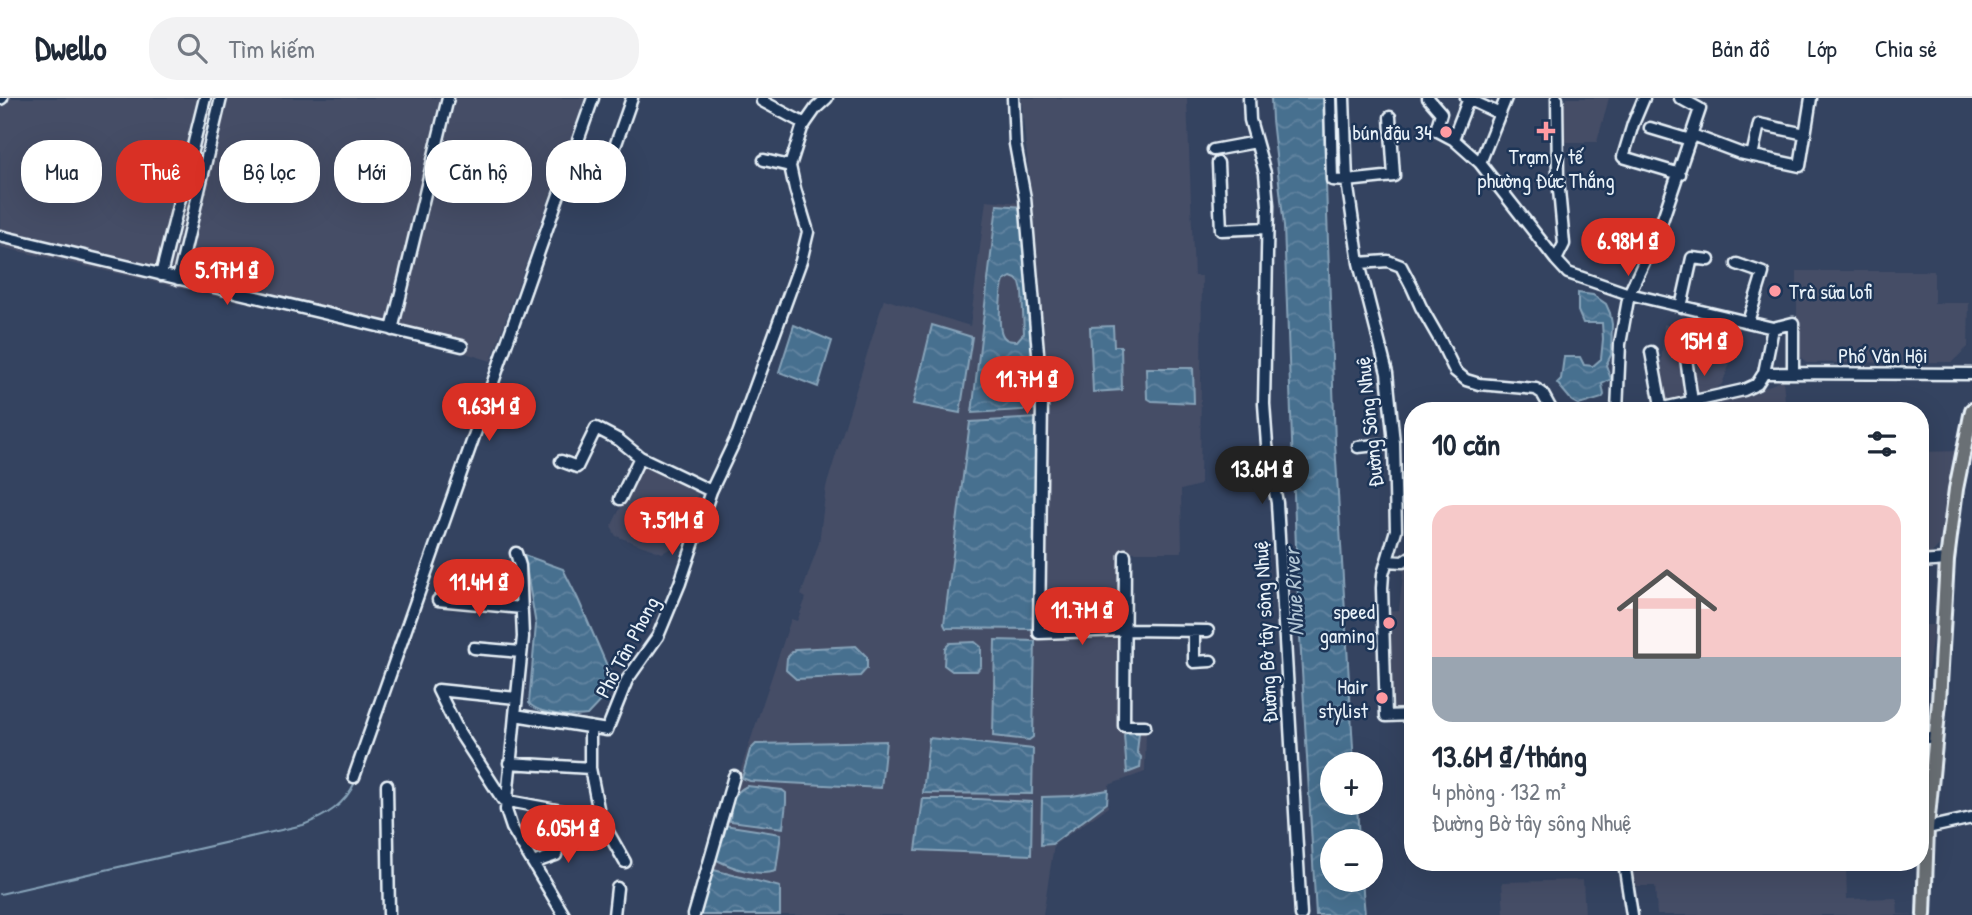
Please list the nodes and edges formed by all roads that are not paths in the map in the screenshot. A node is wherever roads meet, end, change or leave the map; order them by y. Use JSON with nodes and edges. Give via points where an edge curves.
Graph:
{"nodes":[{"id":1,"x":205,"y":98,"type":"edge"},
{"id":2,"x":220,"y":98,"type":"edge"},
{"id":3,"x":447,"y":98,"type":"edge"},
{"id":4,"x":593,"y":98,"type":"edge"},
{"id":5,"x":632,"y":98,"type":"edge"},
{"id":6,"x":763,"y":98,"type":"edge"},
{"id":7,"x":827,"y":98,"type":"edge"},
{"id":8,"x":1013,"y":98,"type":"edge"},
{"id":9,"x":1249,"y":98,"type":"edge"},
{"id":10,"x":1330,"y":98,"type":"edge"},
{"id":11,"x":1344,"y":98,"type":"edge"},
{"id":12,"x":1427,"y":98,"type":"edge"},
{"id":13,"x":1468,"y":98,"type":"edge"},
{"id":14,"x":1506,"y":98,"type":"edge"},
{"id":15,"x":1557,"y":98,"type":"edge"},
{"id":16,"x":1644,"y":98,"type":"edge"},
{"id":17,"x":1680,"y":98,"type":"edge"},
{"id":18,"x":1811,"y":98,"type":"edge"},
{"id":19,"x":1500,"y":114,"type":"junction"},
{"id":20,"x":1390,"y":117,"type":"dead end"},
{"id":21,"x":805,"y":124,"type":"junction"},
{"id":22,"x":1650,"y":128,"type":"dead end"},
{"id":23,"x":1805,"y":134,"type":"junction"},
{"id":24,"x":1691,"y":138,"type":"junction"},
{"id":25,"x":1453,"y":139,"type":"junction"},
{"id":26,"x":617,"y":140,"type":"edge"},
{"id":27,"x":1256,"y":142,"type":"junction"},
{"id":28,"x":1213,"y":150,"type":"dead end"},
{"id":29,"x":1752,"y":156,"type":"junction"},
{"id":30,"x":764,"y":160,"type":"dead end"},
{"id":31,"x":1218,"y":163,"type":"dead end"},
{"id":32,"x":1480,"y":163,"type":"junction"},
{"id":33,"x":790,"y":166,"type":"junction"},
{"id":34,"x":1680,"y":174,"type":"junction"},
{"id":35,"x":1347,"y":181,"type":"junction"},
{"id":36,"x":1267,"y":228,"type":"junction"},
{"id":37,"x":0,"y":236,"type":"edge"},
{"id":38,"x":1556,"y":260,"type":"junction"},
{"id":39,"x":1709,"y":260,"type":"dead end"},
{"id":40,"x":1737,"y":264,"type":"dead end"},
{"id":41,"x":1360,"y":266,"type":"junction"},
{"id":42,"x":161,"y":275,"type":"junction"},
{"id":43,"x":178,"y":279,"type":"junction"},
{"id":44,"x":1629,"y":294,"type":"junction"},
{"id":45,"x":1681,"y":307,"type":"junction"},
{"id":46,"x":1748,"y":322,"type":"junction"},
{"id":47,"x":1773,"y":328,"type":"junction"},
{"id":48,"x":392,"y":330,"type":"junction"},
{"id":49,"x":462,"y":346,"type":"dead end"},
{"id":50,"x":1651,"y":352,"type":"dead end"},
{"id":51,"x":1686,"y":358,"type":"dead end"},
{"id":52,"x":1764,"y":373,"type":"junction"},
{"id":53,"x":1793,"y":373,"type":"junction"},
{"id":54,"x":1972,"y":374,"type":"edge"},
{"id":55,"x":1547,"y":402,"type":"edge"},
{"id":56,"x":1617,"y":402,"type":"edge"},
{"id":57,"x":1657,"y":402,"type":"edge"},
{"id":58,"x":1692,"y":402,"type":"joint"},
{"id":59,"x":1972,"y":410,"type":"edge"},
{"id":60,"x":1395,"y":443,"type":"junction"},
{"id":61,"x":1358,"y":447,"type":"dead end"},
{"id":62,"x":640,"y":457,"type":"junction"},
{"id":63,"x":561,"y":461,"type":"dead end"},
{"id":64,"x":711,"y":491,"type":"junction"},
{"id":65,"x":620,"y":499,"type":"dead end"},
{"id":66,"x":516,"y":553,"type":"dead end"},
{"id":67,"x":1125,"y":555,"type":"dead end"},
{"id":68,"x":1947,"y":560,"type":"junction"},
{"id":69,"x":1387,"y":561,"type":"junction"},
{"id":70,"x":1404,"y":561,"type":"edge"},
{"id":71,"x":1929,"y":561,"type":"edge"},
{"id":72,"x":438,"y":600,"type":"dead end"},
{"id":73,"x":522,"y":608,"type":"junction"},
{"id":74,"x":1124,"y":630,"type":"junction"},
{"id":75,"x":1194,"y":631,"type":"junction"},
{"id":76,"x":1208,"y":631,"type":"dead end"},
{"id":77,"x":474,"y":648,"type":"dead end"},
{"id":78,"x":521,"y":652,"type":"junction"},
{"id":79,"x":1211,"y":661,"type":"dead end"},
{"id":80,"x":516,"y":698,"type":"junction"},
{"id":81,"x":515,"y":715,"type":"junction"},
{"id":82,"x":1404,"y":716,"type":"edge"},
{"id":83,"x":1145,"y":726,"type":"dead end"},
{"id":84,"x":590,"y":727,"type":"junction"},
{"id":85,"x":1929,"y":738,"type":"edge"},
{"id":86,"x":1936,"y":738,"type":"junction"},
{"id":87,"x":509,"y":763,"type":"junction"},
{"id":88,"x":590,"y":768,"type":"junction"},
{"id":89,"x":1929,"y":770,"type":"edge"},
{"id":90,"x":1933,"y":770,"type":"junction"},
{"id":91,"x":734,"y":776,"type":"dead end"},
{"id":92,"x":354,"y":777,"type":"dead end"},
{"id":93,"x":387,"y":785,"type":"dead end"},
{"id":94,"x":506,"y":801,"type":"junction"},
{"id":95,"x":1929,"y":809,"type":"edge"},
{"id":96,"x":600,"y":818,"type":"junction"},
{"id":97,"x":1972,"y":818,"type":"edge"},
{"id":98,"x":1929,"y":828,"type":"edge"},
{"id":99,"x":563,"y":831,"type":"dead end"},
{"id":100,"x":625,"y":862,"type":"dead end"},
{"id":101,"x":533,"y":863,"type":"junction"},
{"id":102,"x":1625,"y":871,"type":"edge"},
{"id":103,"x":1926,"y":871,"type":"edge"},
{"id":104,"x":617,"y":888,"type":"dead end"},
{"id":105,"x":389,"y":915,"type":"edge"},
{"id":106,"x":564,"y":915,"type":"edge"},
{"id":107,"x":614,"y":915,"type":"edge"},
{"id":108,"x":694,"y":915,"type":"edge"},
{"id":109,"x":1301,"y":915,"type":"edge"},
{"id":110,"x":1632,"y":915,"type":"edge"},
{"id":111,"x":1924,"y":915,"type":"edge"}],
"edges":[{"from":1,"to":42,"type":"street"},
{"from":2,"to":43,"type":"street"},
{"from":3,"to":48,"type":"street"},
{"from":4,"to":92,"type":"street"},
{"from":5,"to":26,"type":"street"},
{"from":6,"to":21,"type":"street"},
{"from":7,"to":21,"type":"street"},
{"from":8,"to":74,"type":"street","via":[[1042,400],[1039,633]]},
{"from":9,"to":27,"type":"street","name":"Đường Bờ tây sông Nhuệ"},
{"from":10,"to":35,"type":"street","name":"Đường Sông Nhuệ","via":[[1332,180]]},
{"from":11,"to":35,"type":"street"},
{"from":12,"to":25,"type":"street","via":[[1441,113],[1437,130]]},
{"from":13,"to":19,"type":"street"},
{"from":13,"to":25,"type":"street"},
{"from":14,"to":19,"type":"street"},
{"from":15,"to":38,"type":"street","via":[[1564,244]]},
{"from":16,"to":34,"type":"street","via":[[1623,157]]},
{"from":17,"to":24,"type":"street","via":[[1700,109]]},
{"from":18,"to":23,"type":"street"},
{"from":19,"to":32,"type":"street"},
{"from":20,"to":35,"type":"street","via":[[1394,176]]},
{"from":21,"to":33,"type":"street"},
{"from":22,"to":24,"type":"street"},
{"from":23,"to":29,"type":"street","via":[[1759,124]]},
{"from":23,"to":29,"type":"street","via":[[1800,166]]},
{"from":24,"to":29,"type":"street"},
{"from":24,"to":34,"type":"street"},
{"from":25,"to":32,"type":"street"},
{"from":27,"to":28,"type":"street"},
{"from":27,"to":36,"type":"street","name":"Đường Bờ tây sông Nhuệ","via":[[1265,173]]},
{"from":30,"to":33,"type":"street"},
{"from":31,"to":36,"type":"street","via":[[1221,230]]},
{"from":32,"to":38,"type":"street"},
{"from":33,"to":64,"type":"street","name":"Phố Tân Phong","via":[[808,232],[804,249],[738,434]]},
{"from":34,"to":44,"type":"street"},
{"from":35,"to":41,"type":"street","name":"Đường Sông Nhuệ"},
{"from":36,"to":109,"type":"street","name":"Đường Bờ tây sông Nhuệ","via":[[1264,404],[1277,503]]},
{"from":37,"to":42,"type":"street"},
{"from":38,"to":44,"type":"street","via":[[1568,273]]},
{"from":39,"to":45,"type":"street","via":[[1692,258]]},
{"from":40,"to":46,"type":"street","via":[[1763,273]]},
{"from":41,"to":55,"type":"street","via":[[1388,261],[1401,266],[1455,371],[1466,380],[1536,389]]},
{"from":41,"to":60,"type":"street","name":"Đường Sông Nhuệ","via":[[1387,373]]},
{"from":42,"to":43,"type":"street"},
{"from":43,"to":48,"type":"street"},
{"from":44,"to":45,"type":"street"},
{"from":44,"to":56,"type":"street","via":[[1620,344]]},
{"from":45,"to":46,"type":"street"},
{"from":46,"to":47,"type":"street"},
{"from":47,"to":52,"type":"street"},
{"from":47,"to":53,"type":"street","via":[[1793,323]]},
{"from":48,"to":49,"type":"street"},
{"from":50,"to":57,"type":"street"},
{"from":51,"to":58,"type":"street"},
{"from":52,"to":53,"type":"street","name":"Phố Văn Hội"},
{"from":52,"to":58,"type":"street","via":[[1757,384],[1744,390]]},
{"from":53,"to":54,"type":"street","name":"Phố Văn Hội"},
{"from":59,"to":68,"type":"main road"},
{"from":60,"to":61,"type":"street"},
{"from":60,"to":69,"type":"street","name":"Đường Sông Nhuệ","via":[[1396,530]]},
{"from":62,"to":63,"type":"street","via":[[596,428],[577,467]]},
{"from":62,"to":64,"type":"street"},
{"from":62,"to":65,"type":"street"},
{"from":64,"to":84,"type":"street","name":"Phố Tân Phong","via":[[658,636],[627,680],[607,730]]},
{"from":66,"to":73,"type":"street"},
{"from":67,"to":74,"type":"street"},
{"from":68,"to":71,"type":"street"},
{"from":68,"to":86,"type":"main road"},
{"from":69,"to":70,"type":"street"},
{"from":69,"to":82,"type":"street","name":"Đường Sông Nhuệ","via":[[1382,588],[1386,716]]},
{"from":72,"to":73,"type":"street"},
{"from":73,"to":78,"type":"street"},
{"from":74,"to":75,"type":"street"},
{"from":74,"to":83,"type":"street","via":[[1124,726]]},
{"from":75,"to":76,"type":"street"},
{"from":75,"to":79,"type":"street","via":[[1194,662]]},
{"from":77,"to":78,"type":"street"},
{"from":78,"to":80,"type":"street"},
{"from":80,"to":81,"type":"street"},
{"from":80,"to":94,"type":"street","via":[[438,690],[459,732]]},
{"from":81,"to":84,"type":"street"},
{"from":81,"to":87,"type":"street"},
{"from":84,"to":88,"type":"street"},
{"from":85,"to":86,"type":"street"},
{"from":86,"to":90,"type":"main road"},
{"from":87,"to":88,"type":"street"},
{"from":87,"to":94,"type":"street"},
{"from":88,"to":96,"type":"street"},
{"from":89,"to":90,"type":"street"},
{"from":90,"to":95,"type":"main road"},
{"from":91,"to":108,"type":"street"},
{"from":93,"to":105,"type":"street"},
{"from":94,"to":96,"type":"street"},
{"from":94,"to":101,"type":"street","via":[[512,828]]},
{"from":96,"to":100,"type":"street"},
{"from":97,"to":98,"type":"street"},
{"from":99,"to":101,"type":"street","via":[[556,855]]},
{"from":101,"to":106,"type":"street"},
{"from":102,"to":110,"type":"street"},
{"from":103,"to":111,"type":"main road"},
{"from":104,"to":107,"type":"street"}]}
